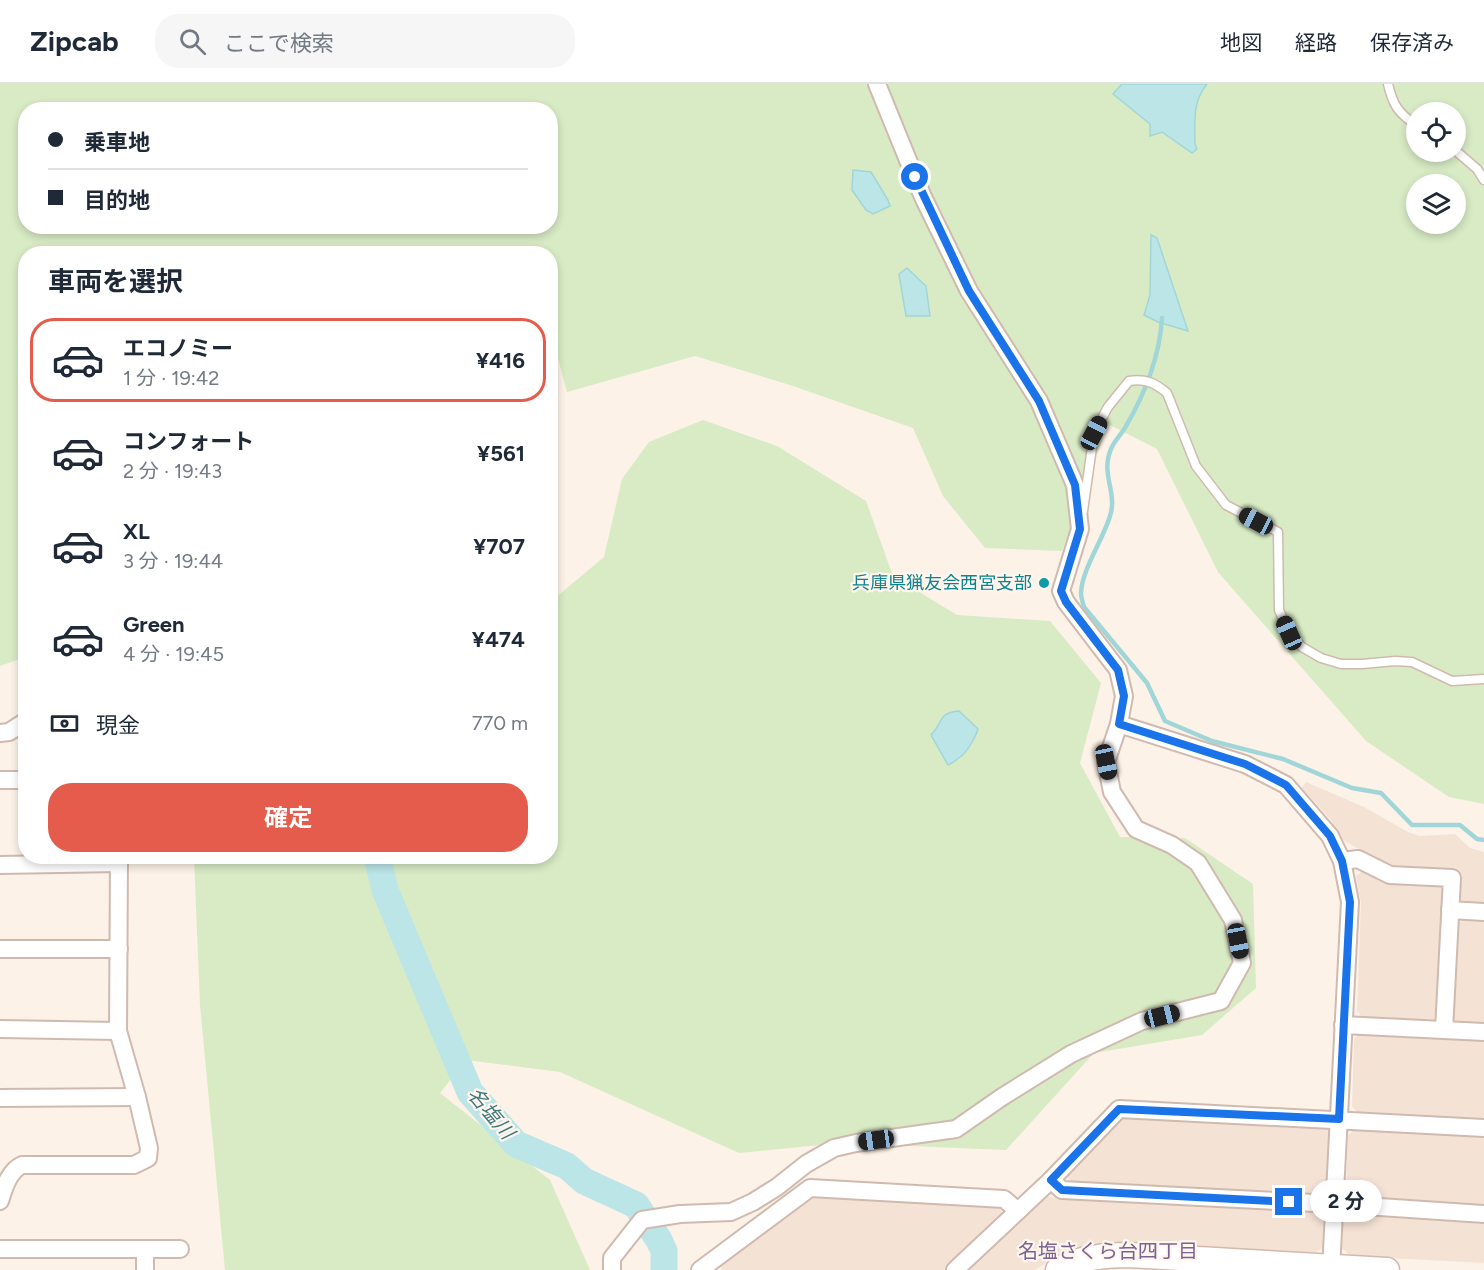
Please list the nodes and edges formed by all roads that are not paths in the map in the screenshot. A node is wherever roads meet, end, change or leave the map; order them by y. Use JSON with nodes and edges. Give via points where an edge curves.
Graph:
{"nodes":[{"id":1,"x":877,"y":84,"type":"edge"},
{"id":2,"x":1387,"y":85,"type":"edge"},
{"id":3,"x":1406,"y":119,"type":"edge"},
{"id":4,"x":1466,"y":160,"type":"edge"},
{"id":5,"x":1484,"y":180,"type":"edge"},
{"id":6,"x":1080,"y":529,"type":"junction"},
{"id":7,"x":1484,"y":679,"type":"edge"},
{"id":8,"x":1119,"y":724,"type":"junction"},
{"id":9,"x":18,"y":726,"type":"edge"},
{"id":10,"x":0,"y":733,"type":"edge"},
{"id":11,"x":0,"y":780,"type":"edge"},
{"id":12,"x":18,"y":780,"type":"edge"},
{"id":13,"x":1342,"y":861,"type":"junction"},
{"id":14,"x":24,"y":864,"type":"edge"},
{"id":15,"x":119,"y":864,"type":"edge"},
{"id":16,"x":0,"y":865,"type":"edge"},
{"id":17,"x":1450,"y":910,"type":"junction"},
{"id":18,"x":1484,"y":912,"type":"edge"},
{"id":19,"x":0,"y":948,"type":"edge"},
{"id":20,"x":119,"y":948,"type":"junction"},
{"id":21,"x":1343,"y":1025,"type":"junction"},
{"id":22,"x":0,"y":1029,"type":"edge"},
{"id":23,"x":1444,"y":1030,"type":"junction"},
{"id":24,"x":118,"y":1031,"type":"junction"},
{"id":25,"x":1484,"y":1032,"type":"edge"},
{"id":26,"x":137,"y":1097,"type":"junction"},
{"id":27,"x":0,"y":1098,"type":"edge"},
{"id":28,"x":1339,"y":1119,"type":"junction"},
{"id":29,"x":1484,"y":1128,"type":"edge"},
{"id":30,"x":1051,"y":1180,"type":"junction"},
{"id":31,"x":1,"y":1193,"type":"edge"},
{"id":32,"x":1335,"y":1204,"type":"junction"},
{"id":33,"x":1018,"y":1211,"type":"junction"},
{"id":34,"x":1484,"y":1214,"type":"edge"},
{"id":35,"x":0,"y":1249,"type":"edge"},
{"id":36,"x":145,"y":1250,"type":"junction"},
{"id":37,"x":180,"y":1250,"type":"dead end"},
{"id":38,"x":1332,"y":1268,"type":"edge"},
{"id":39,"x":145,"y":1270,"type":"edge"},
{"id":40,"x":612,"y":1270,"type":"edge"},
{"id":41,"x":700,"y":1270,"type":"edge"},
{"id":42,"x":955,"y":1270,"type":"edge"},
{"id":43,"x":1058,"y":1270,"type":"edge"},
{"id":44,"x":1387,"y":1270,"type":"edge"}],
"edges":[{"from":1,"to":6,"type":"street","via":[[923,196],[969,291],[1039,401],[1075,485]]},
{"from":2,"to":3,"type":"lane","via":[[1391,99]]},
{"from":4,"to":5,"type":"lane"},
{"from":6,"to":7,"type":"lane","via":[[1094,433],[1108,406],[1129,381],[1140,379],[1156,384],[1167,393],[1196,466],[1226,505],[1278,532],[1279,610],[1289,633],[1302,647],[1341,664],[1412,662],[1452,681]]},
{"from":6,"to":8,"type":"street","via":[[1061,591],[1118,670],[1124,696]]},
{"from":8,"to":13,"type":"street","via":[[1245,764],[1286,785],[1330,836]]},
{"from":8,"to":40,"type":"street","via":[[1106,762],[1113,792],[1136,829],[1172,845],[1198,863],[1233,920],[1242,963],[1221,1001],[1142,1021],[1071,1054],[956,1129],[834,1148],[753,1202],[730,1212],[642,1220],[612,1258]]},
{"from":9,"to":10,"type":"street"},
{"from":11,"to":12,"type":"street"},
{"from":13,"to":17,"type":"street","via":[[1358,859],[1390,875],[1452,878]]},
{"from":13,"to":21,"type":"street","via":[[1350,902]]},
{"from":14,"to":16,"type":"street"},
{"from":15,"to":20,"type":"street"},
{"from":17,"to":18,"type":"street"},
{"from":17,"to":23,"type":"street"},
{"from":19,"to":20,"type":"street"},
{"from":20,"to":24,"type":"street"},
{"from":21,"to":23,"type":"street"},
{"from":21,"to":28,"type":"street"},
{"from":22,"to":24,"type":"street"},
{"from":23,"to":25,"type":"street"},
{"from":24,"to":26,"type":"street"},
{"from":26,"to":27,"type":"street"},
{"from":26,"to":31,"type":"street","via":[[149,1148],[148,1158],[143,1162],[22,1165]]},
{"from":28,"to":29,"type":"street"},
{"from":28,"to":30,"type":"street","via":[[1119,1109]]},
{"from":28,"to":32,"type":"street"},
{"from":30,"to":32,"type":"street","via":[[1062,1190]]},
{"from":30,"to":33,"type":"street"},
{"from":32,"to":34,"type":"street"},
{"from":32,"to":38,"type":"street"},
{"from":33,"to":41,"type":"street","via":[[1004,1199],[810,1188]]},
{"from":33,"to":42,"type":"street"},
{"from":35,"to":36,"type":"street"},
{"from":36,"to":37,"type":"street"},
{"from":36,"to":39,"type":"street"},
{"from":38,"to":43,"type":"street","via":[[1111,1255]]},
{"from":38,"to":44,"type":"street"}]}
